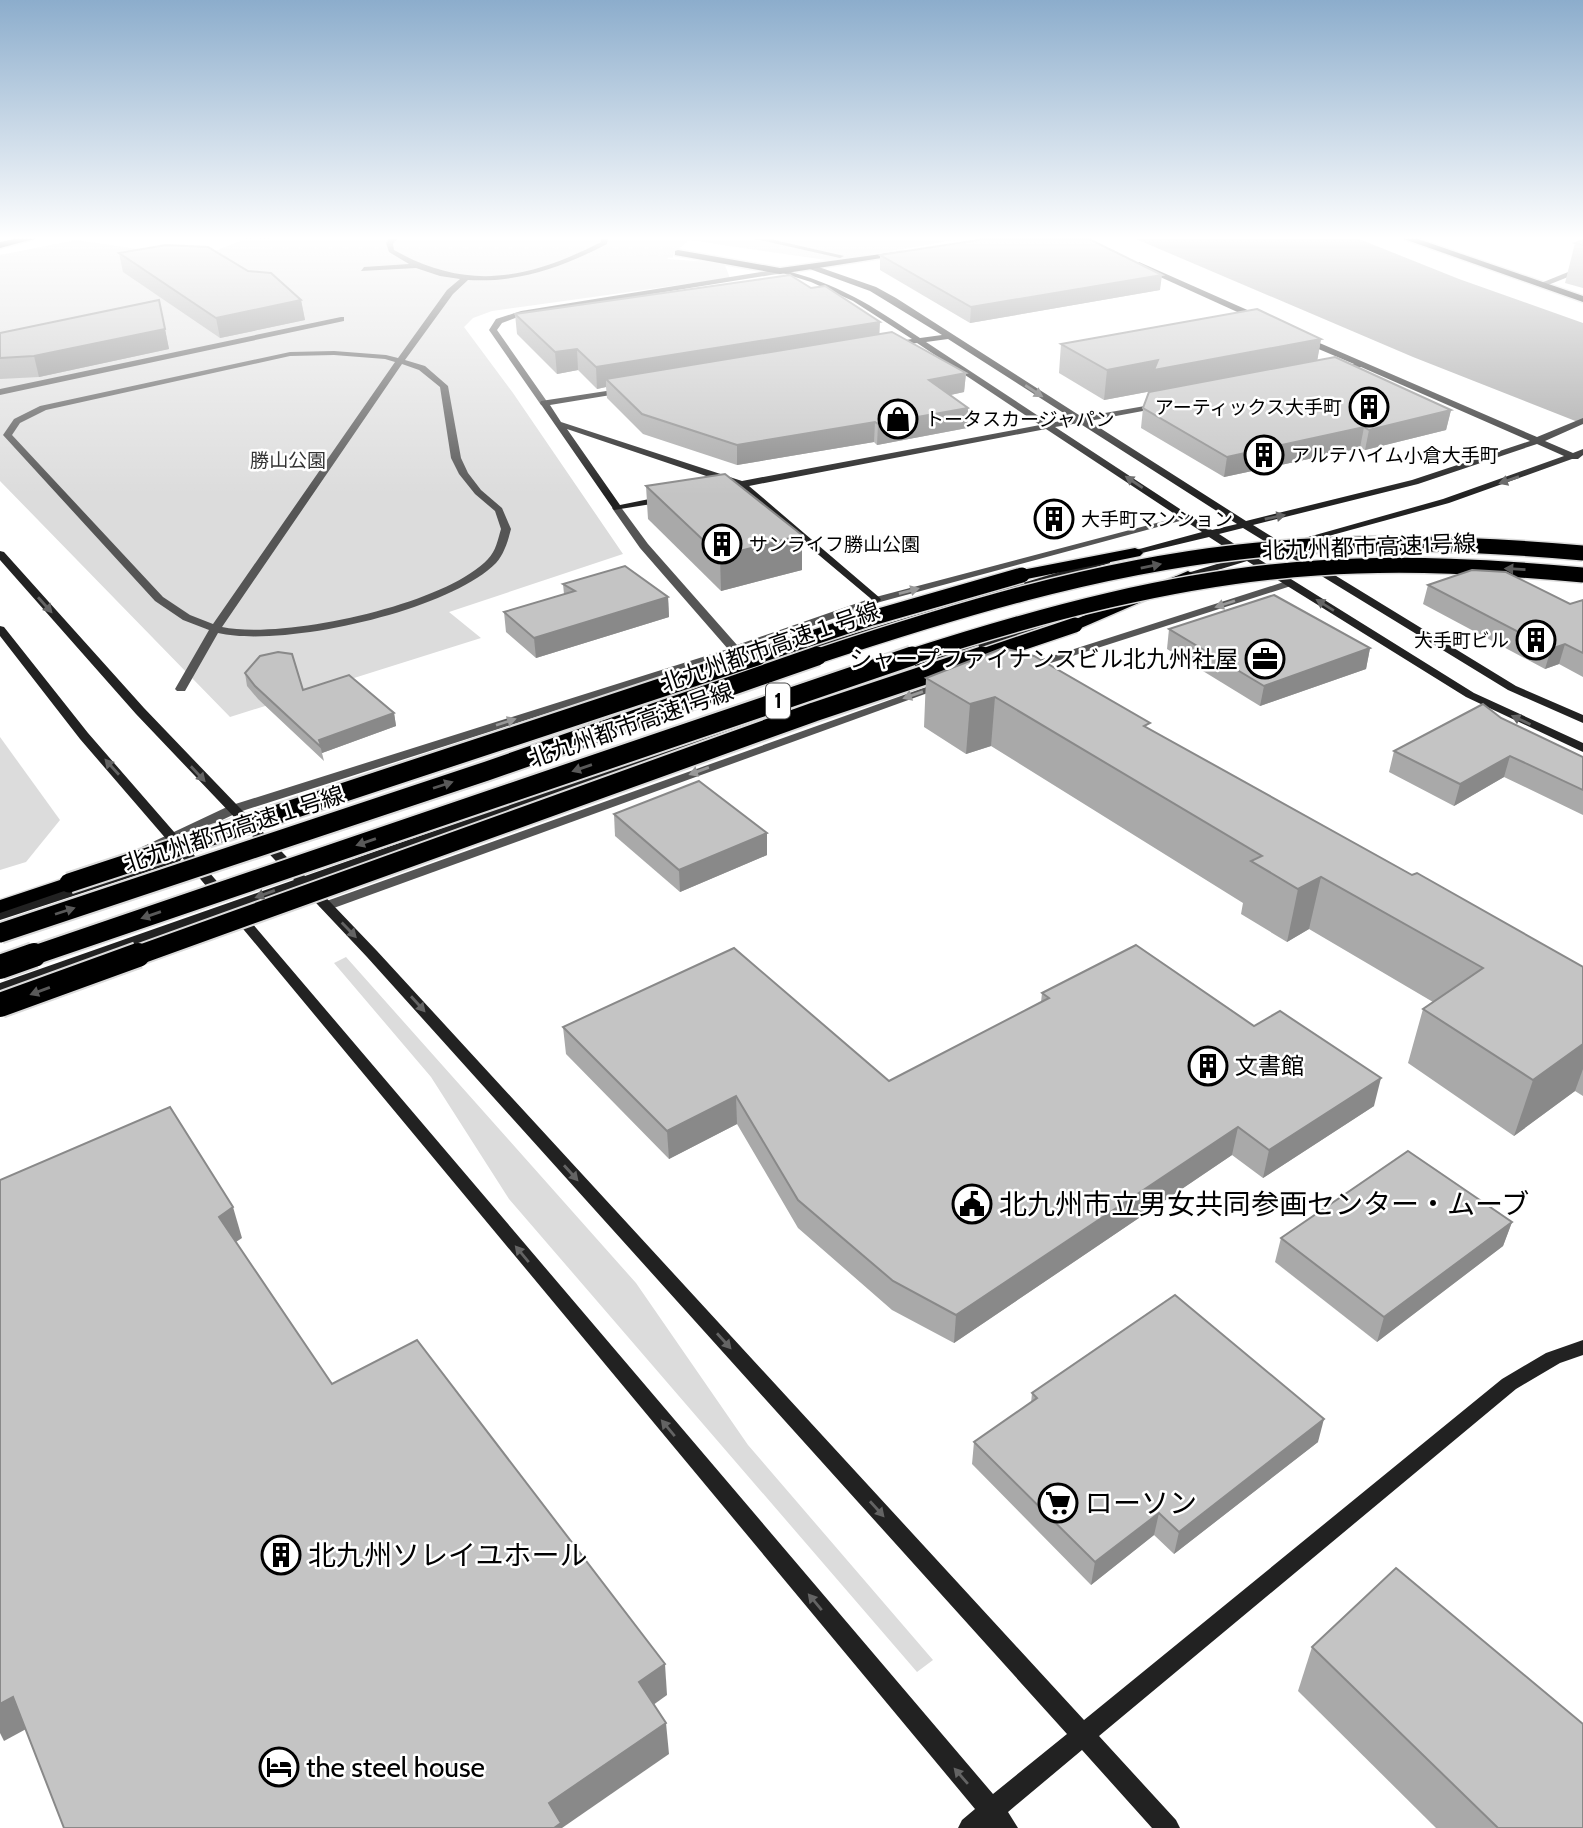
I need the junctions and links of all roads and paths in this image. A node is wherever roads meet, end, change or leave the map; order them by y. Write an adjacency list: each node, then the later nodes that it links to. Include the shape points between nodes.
1 (316, 324): 14 (street)
2 (426, 324): 10 (street)
3 (497, 324): 15 (street, via 493,330)
4 (894, 324): 8 (street)
5 (930, 324): 7 (street)
6 (1292, 334): 11 (street)
7 (949, 336): 8 (street); 17 (street, one-way to 17)
8 (920, 340): 9 (street); 20 (street)
9 (887, 346)
10 (400, 361): 21 (street, via 334,353 290,354 43,408 17,421); 41 (street); 41 (street, via 422,368 444,386 456,458 478,492 499,510 506,528 492,561 467,580 343,624 265,634)
11 (1361, 365): 12 (street); 22 (street)
12 (1331, 372)
13 (631, 388): 15 (street)
14 (0, 392)
15 (544, 403): 19 (street)
16 (1170, 403): 17 (street)
17 (1079, 419): 20 (street); 29 (street)
18 (1583, 421): 22 (street)
19 (560, 424): 24 (street); 27 (street)
20 (1048, 425): 24 (street); 28 (street, one-way to 20)
21 (3, 435): 41 (street, via 159,599 184,618)
22 (1535, 440): 23 (street); 29 (street, one-way to 22, via 1414,482)
23 (1580, 456): 31 (street, one-way to 31, via 1446,501)
24 (741, 484): 25 (street); 39 (street)
25 (713, 489)
26 (672, 498): 27 (street)
27 (617, 508): 42 (street, via 643,546)
28 (1186, 517): 30 (street); 39 (street, one-way to 28)
29 (1245, 523): 30 (street); 31 (street)
30 (1208, 532): 32 (street); 35 (street)
31 (1280, 547): 35 (street); 48 (street, via 1513,688)
32 (1135, 553): 51 (street, via 892,623); 58 (highway, bridge, via 1022,575 872,618)
33 (1583, 553): 60 (highway, 北九州都市高速１号線 / 1, one-way to 33, bridge, via 866,640 1036,591 1190,559 1296,547 1432,543)
34 (0, 554): 50 (street, one-way to 50)
35 (1248, 558): 37 (street); 38 (street)
36 (1583, 575): 61 (highway, 北九州都市高速1号線 / 1, one-way to 61, bridge, via 1428,566 1281,571 1204,581 1046,616 893,662)
37 (1188, 576): 54 (street); 63 (highway, one-way to 63, bridge, via 1075,625 814,712)
38 (1290, 583): 43 (street, one-way to 43); 49 (street, one-way to 38, via 1470,695)
39 (876, 600): 42 (street)
40 (0, 629): 52 (street, one-way to 40, via 84,736)
41 (215, 629): 47 (street)
42 (735, 649): 50 (street, one-way to 42)
43 (1033, 666): 44 (street); 45 (street)
44 (1009, 670)
45 (1049, 675)
46 (961, 678): 57 (street, one-way to 57)
47 (181, 689)
48 (1583, 719)
49 (1583, 748)
50 (234, 809): 51 (street); 52 (street)
51 (254, 830): 53 (street); 54 (street)
52 (173, 837): 53 (street); 55 (street)
53 (188, 854): 55 (street); 56 (street)
54 (302, 881): 56 (street, one-way to 56); 57 (street)
55 (32, 906): 59 (street)
56 (231, 906): 62 (street); 66 (street, one-way to 56)
57 (326, 906): 65 (street, one-way to 65)
58 (0, 907)
59 (0, 916)
60 (0, 933)
61 (0, 967)
62 (0, 988)
63 (0, 1005)
64 (1583, 1347): 65 (street, via 1552,1358 1509,1384)
65 (1082, 1735): 66 (street); 68 (street)
66 (998, 1819): 67 (street)
67 (970, 1828)
68 (1168, 1828)

